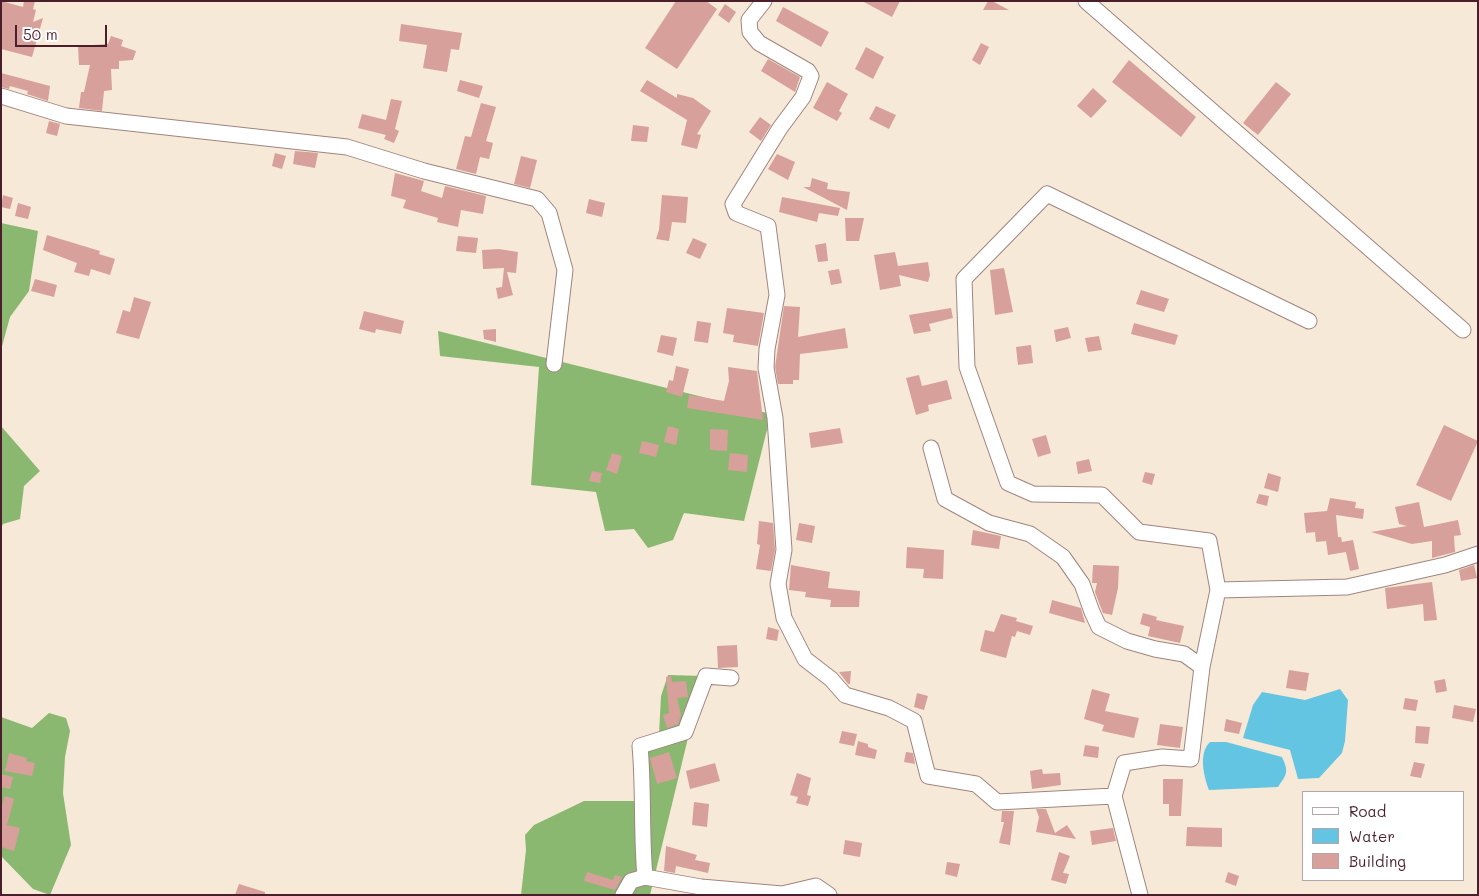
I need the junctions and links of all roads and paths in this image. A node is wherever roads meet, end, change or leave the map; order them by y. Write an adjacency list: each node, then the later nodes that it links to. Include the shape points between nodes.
1 (764, 1): 12 (street, via 749,20 750,32 758,43 812,76 802,97 733,204 736,213 768,226 777,295 766,368 775,418 784,550 778,584 784,618 805,659 831,679 845,695 889,708 914,721 928,776 976,784 998,802)
2 (1086, 1): 5 (street)
3 (1, 96): 6 (street, via 66,116 347,147 424,171 537,199 550,214 565,270)
4 (1309, 321): 9 (street, via 1047,194 964,279 968,368 1008,483 1034,494 1102,495 1139,532 1209,541)
5 (1463, 330)
6 (554, 364)
7 (931, 448): 10 (street, via 945,500 989,524 1030,534 1064,557 1082,584 1099,627 1127,641 1184,654)
8 (1478, 554): 9 (street, via 1436,567 1347,586)
9 (1218, 590): 10 (street)
10 (1202, 667): 12 (street, via 1191,759 1162,757 1124,763)
11 (731, 678): 13 (street, via 706,676 685,732 640,746)
12 (1114, 796): 16 (street)
13 (645, 877): 14 (street, via 631,881); 15 (street, via 701,887 782,894 816,886)
14 (623, 895)
15 (829, 895)
16 (1140, 895)

